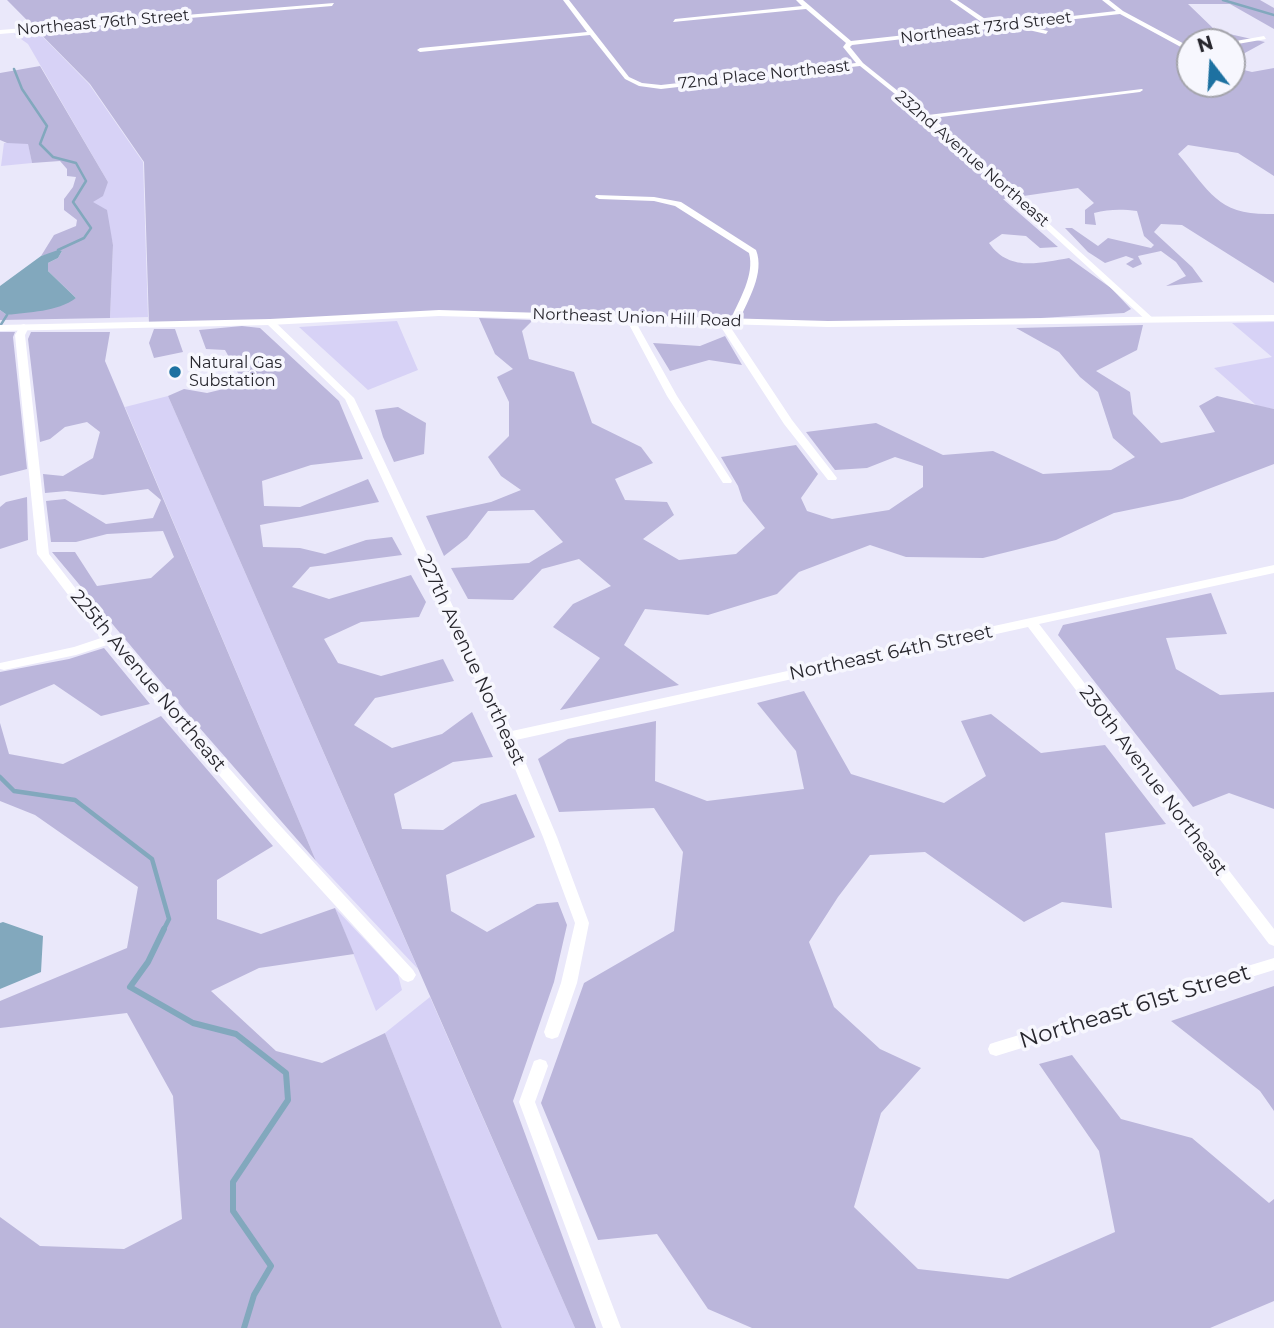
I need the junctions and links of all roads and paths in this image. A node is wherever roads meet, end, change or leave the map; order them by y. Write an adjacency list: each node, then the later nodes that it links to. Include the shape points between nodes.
1 (566, 0): 13 (street)
2 (799, 0): 6 (street, 232nd Avenue Northeast)
3 (953, 0): 10 (street)
4 (1105, 0): 7 (street)
5 (332, 4): 11 (street, Northeast 76th Street)
6 (807, 7): 8 (street); 17 (street, 232nd Avenue Northeast)
7 (1121, 12): 9 (street, Northeast 73rd Street); 16 (street)
8 (675, 21)
9 (1014, 25): 10 (street, Northeast 73rd Street); 12 (street)
10 (993, 27): 17 (street, Northeast 73rd Street)
11 (0, 32)
12 (1046, 32)
13 (592, 33): 18 (street); 19 (street, 72nd Place Northeast, via 632,82 650,87)
14 (1264, 38): 15 (street)
15 (1246, 41)
16 (1176, 43)
17 (850, 44): 19 (street, 232nd Avenue Northeast, via 846,47)
18 (420, 50)
19 (861, 64): 21 (street, 232nd Avenue Northeast)
20 (1140, 90): 21 (street)
21 (927, 117): 25 (street, 232nd Avenue Northeast)
22 (600, 197): 26 (street, via 678,204 753,252 755,268)
23 (629, 317): 26 (street, Northeast Union Hill Road); 27 (street, Northeast Union Hill Road, via 439,313); 31 (street, via 672,396)
24 (1274, 318): 25 (street, Northeast Union Hill Road)
25 (1151, 320): 26 (street, Northeast Union Hill Road)
26 (735, 321): 30 (street, via 724,324 726,330)
27 (270, 322): 28 (street, Northeast Union Hill Road); 36 (street, 227th Avenue Northeast, via 349,398)
28 (24, 327): 29 (street, Northeast Union Hill Road); 34 (street, 225th Avenue Northeast, via 20,335 43,554)
29 (0, 328)
30 (832, 478)
31 (727, 481)
32 (1274, 569): 33 (street, Northeast 64th Street)
33 (1031, 622): 36 (street, Northeast 64th Street); 37 (street, 230th Avenue Northeast)
34 (109, 640): 35 (street); 39 (street, 225th Avenue Northeast)
35 (4, 666)
36 (508, 737): 40 (street, 227th Avenue Northeast, via 582,923)
37 (1274, 940)
38 (1274, 964): 41 (street, Northeast 61st Street)
39 (408, 975)
40 (552, 1032)
41 (996, 1049)
42 (540, 1066): 43 (street, via 527,1102)
43 (612, 1328)

